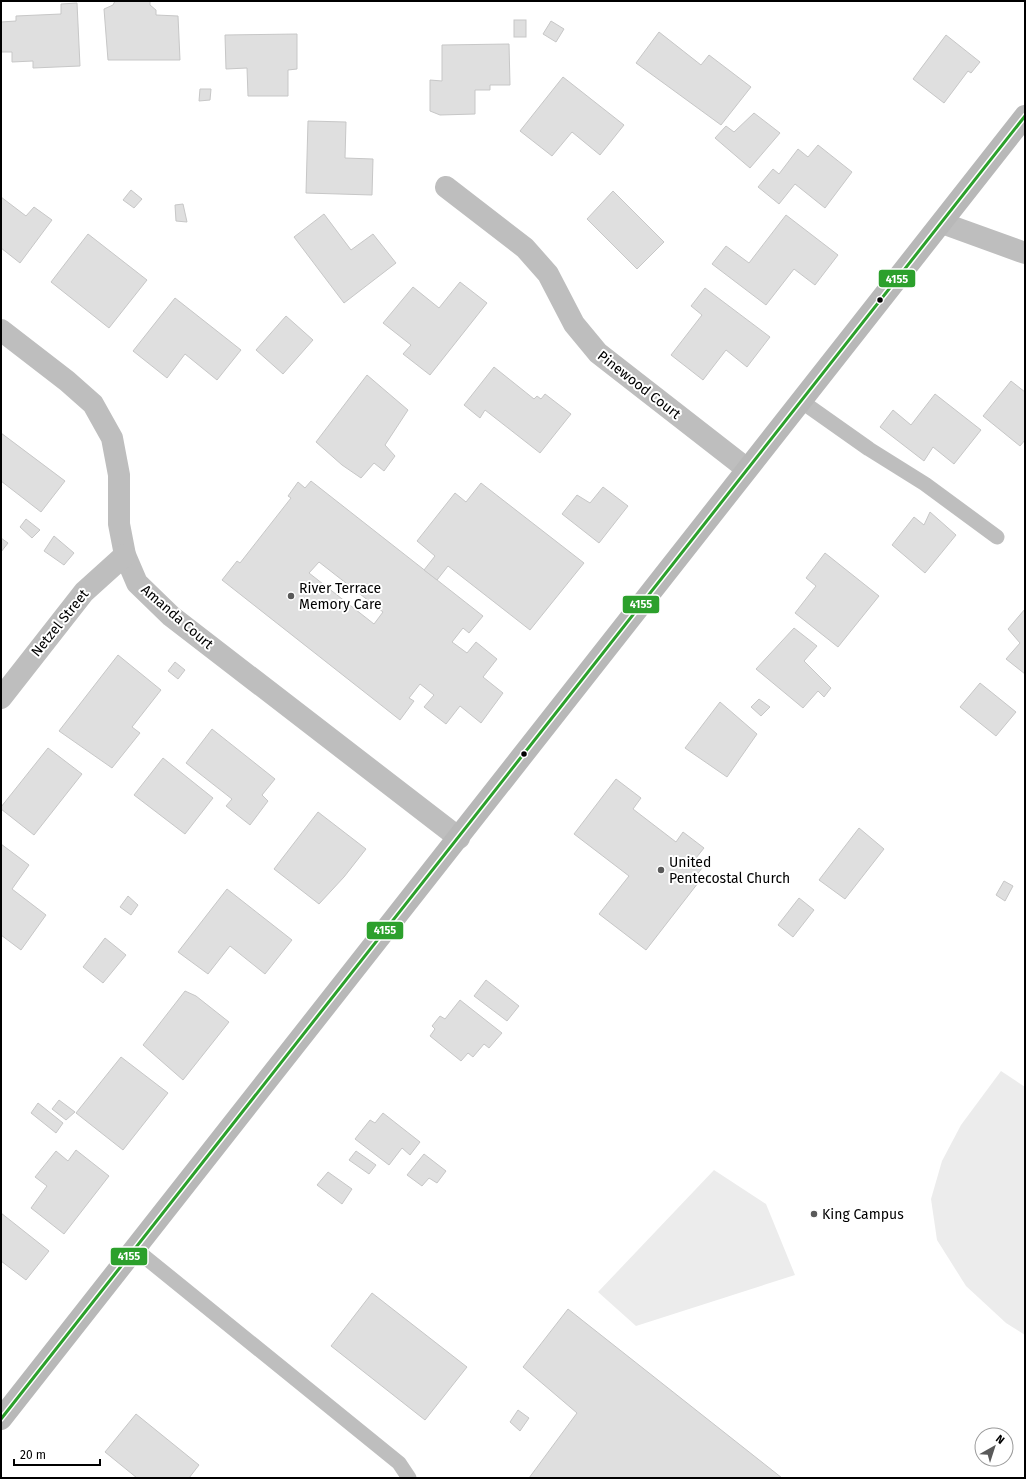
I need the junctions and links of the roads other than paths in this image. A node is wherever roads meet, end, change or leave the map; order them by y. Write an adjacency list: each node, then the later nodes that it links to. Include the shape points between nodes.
1 (1025, 116): 3 (main road)
2 (446, 187): 7 (street, Pinewood Court, via 525,248 548,274 574,324 598,353)
3 (942, 223): 4 (street); 6 (main road)
4 (1025, 253)
5 (1, 330): 9 (street, Amanda Court, via 93,404 112,438 119,475 120,524)
6 (801, 401): 7 (main road); 8 (lane, via 869,449 925,484)
7 (747, 469): 11 (main road)
8 (997, 537)
9 (125, 555): 10 (street, Netzel Street, via 84,592); 11 (street, Amanda Court, via 137,583 170,616)
10 (1, 698)
11 (459, 838): 12 (main road)
12 (135, 1249): 13 (main road); 14 (lane, via 399,1463)
13 (1, 1419)
14 (409, 1478)

